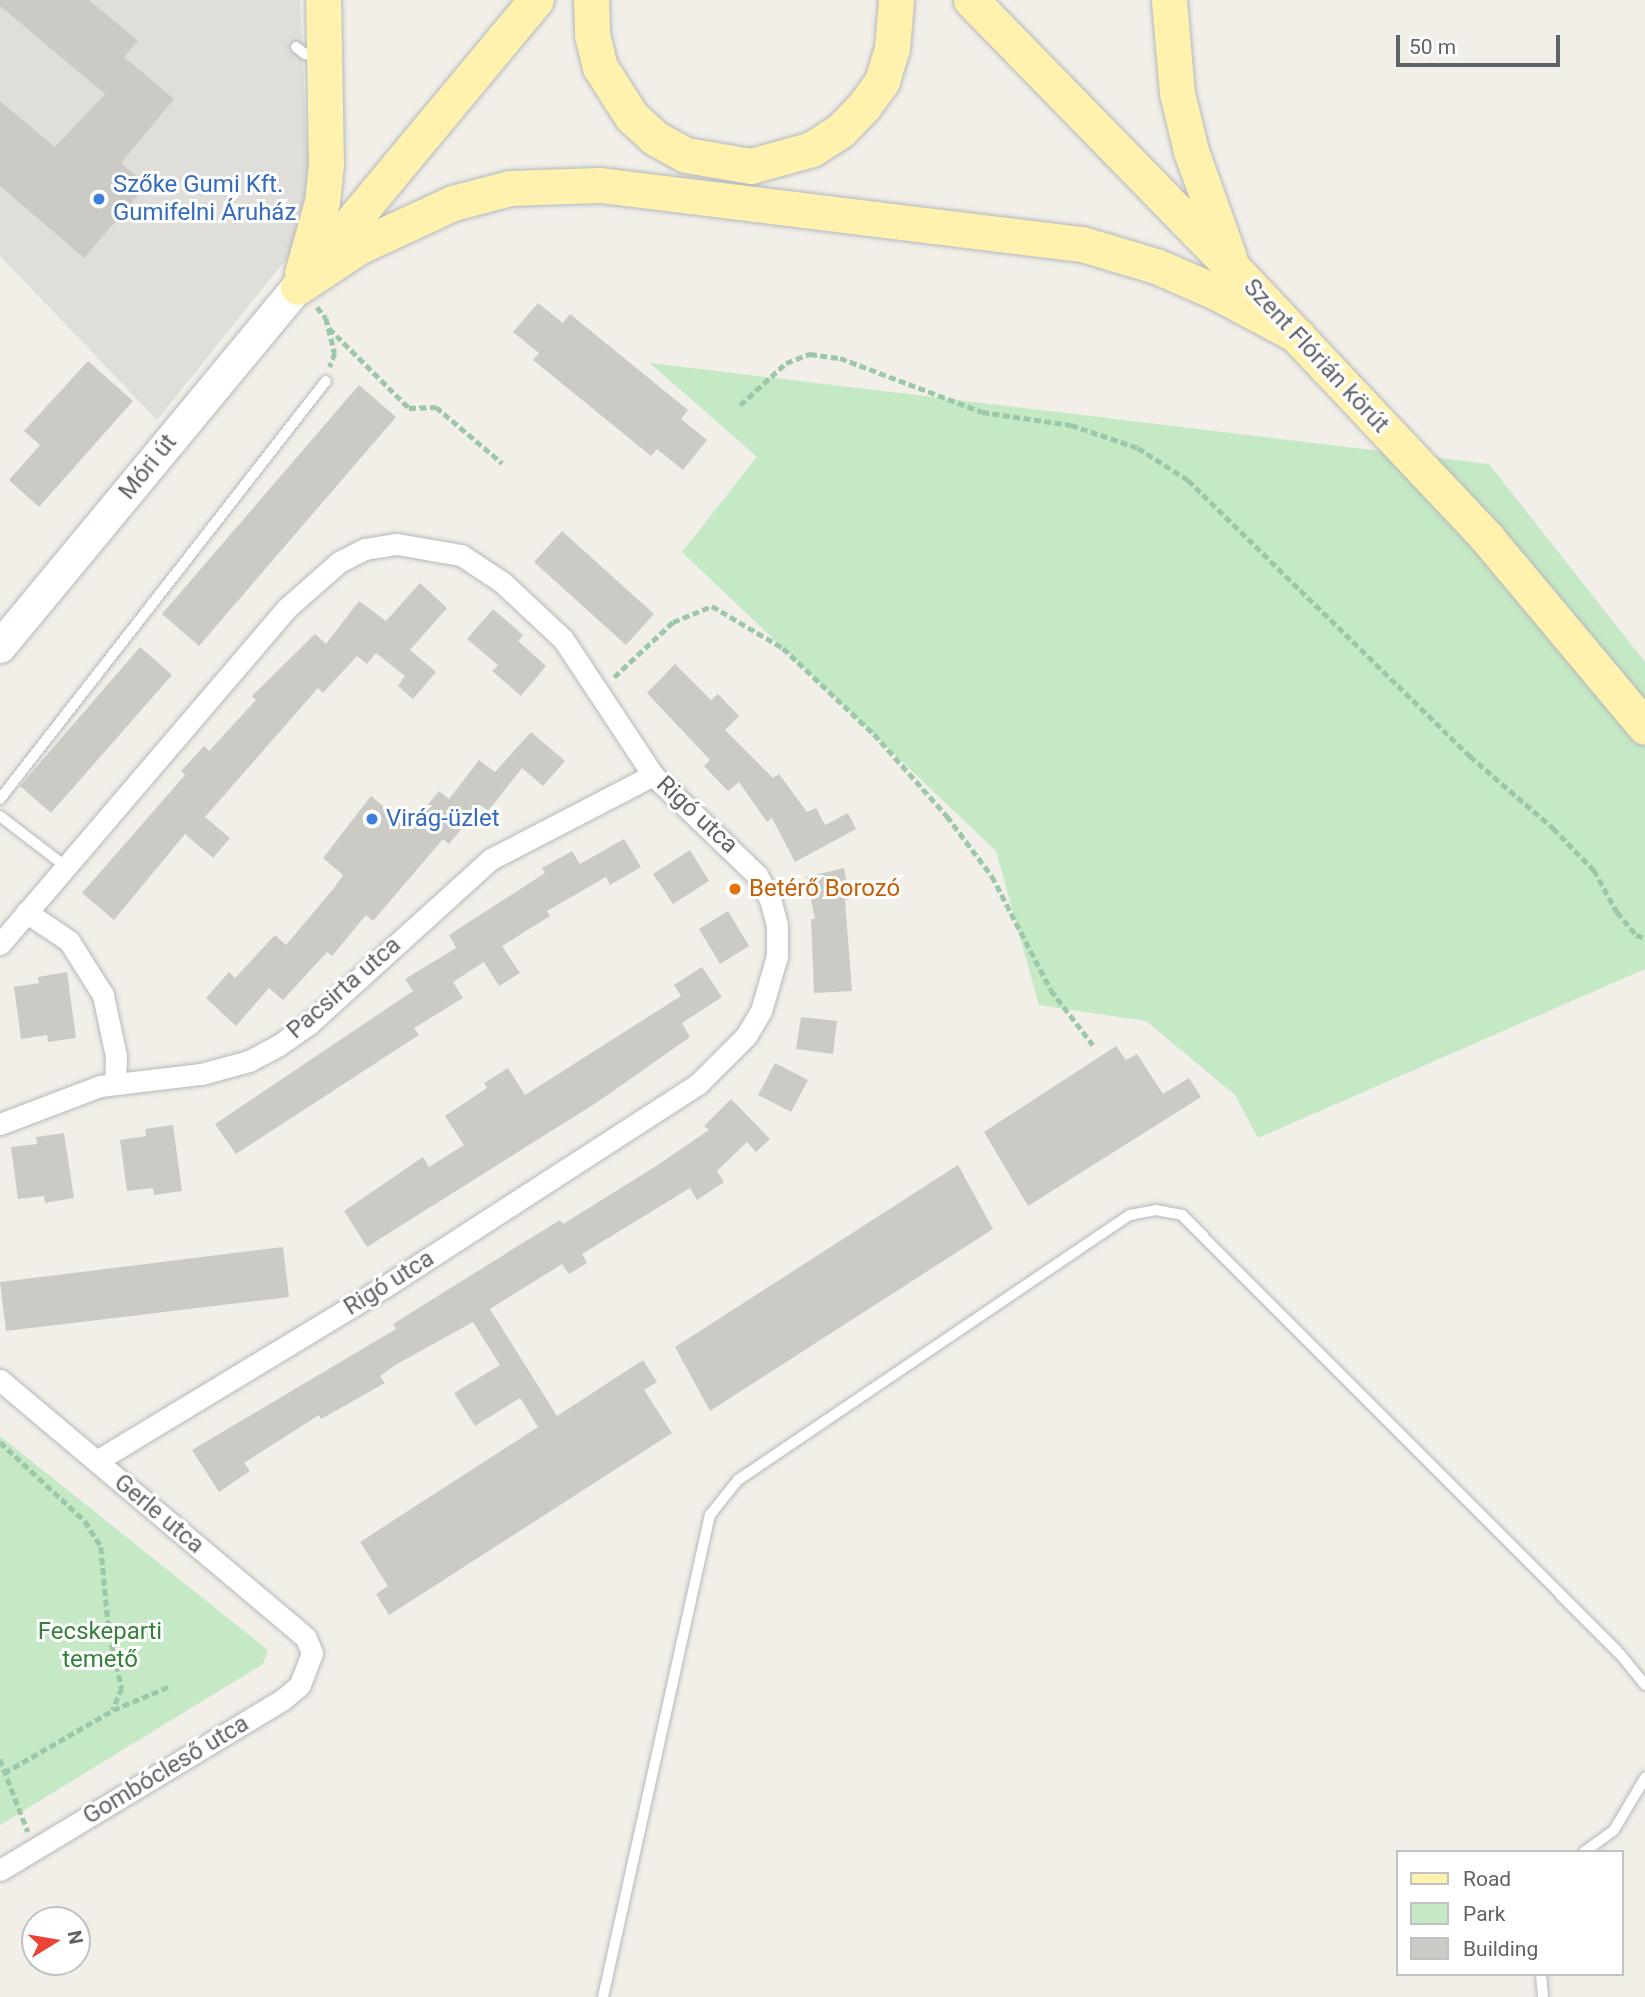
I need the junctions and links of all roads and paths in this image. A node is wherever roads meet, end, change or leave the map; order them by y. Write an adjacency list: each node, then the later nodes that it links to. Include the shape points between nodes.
1 (323, 0): 8 (main road, via 311,52 322,202)
2 (536, 0): 8 (main road)
3 (591, 0): 4 (main road, via 592,35 600,67 632,117 655,138 686,155 751,166 812,149 864,106 882,81 892,49)
4 (895, 0)
5 (971, 0): 7 (main road, Szent Flórián körút)
6 (1169, 0): 7 (main road, via 1177,93 1191,151)
7 (1232, 267): 10 (main road, Szent Flórián körút)
8 (298, 287): 9 (path, via 326,318); 10 (main road, via 360,246 453,203 510,188 586,185 1082,244 1156,266); 14 (main road, Móri út)
9 (329, 328): 11 (path, via 335,353); 13 (path, via 409,408 436,407)
10 (1298, 336): 16 (main road, Szent Flórián körút, via 1487,538)
11 (326, 381): 18 (lane)
12 (740, 405): 22 (path, via 786,363 810,354 840,358 982,412 1071,425 1138,448 1188,480 1420,708 1553,828 1594,870 1617,912)
13 (502, 463)
14 (0, 648)
15 (599, 691): 17 (street, Rigó utca); 20 (street, Rigó utca, via 563,639 502,582 461,555 397,544 365,549 314,582); 24 (path, via 673,622 712,606 783,648 874,734 947,816 992,876 1051,990)
16 (1645, 727)
17 (653, 775): 25 (street, Pacsirta utca, via 491,859 310,1023 279,1045 212,1072); 29 (street, Rigó utca, via 735,850 770,899 778,956 761,1011 746,1036 698,1084 660,1111 384,1287)
18 (0, 799)
19 (0, 816): 20 (lane)
20 (65, 866): 21 (street, Rigó utca)
21 (26, 912): 23 (street, Rigó utca); 25 (street, via 69,941 103,995 116,1056)
22 (1645, 939)
23 (0, 944)
24 (1093, 1045)
25 (115, 1084): 26 (street, Pacsirta utca, via 49,1102)
26 (0, 1125)
27 (0, 1380): 29 (street, Gerle utca)
28 (0, 1442): 33 (path, via 85,1521 101,1547 108,1634 122,1688)
29 (97, 1461): 30 (street, Gerle utca, via 306,1638)
30 (312, 1653): 37 (street, Gombócleső utca, via 300,1685 282,1700)
31 (1645, 1685): 41 (lane, via 1620,1654 1182,1215 1156,1210 1130,1214 738,1480 710,1515)
32 (170, 1686): 33 (path)
33 (113, 1710): 35 (path)
34 (0, 1759): 35 (path)
35 (4, 1773): 37 (path)
36 (1645, 1778): 38 (lane, via 1614,1830)
37 (34, 1849): 39 (street, Gombócleső utca)
38 (1587, 1850)
39 (0, 1870)
40 (1541, 1976): 42 (lane)
41 (603, 1997)
42 (1543, 1997)

